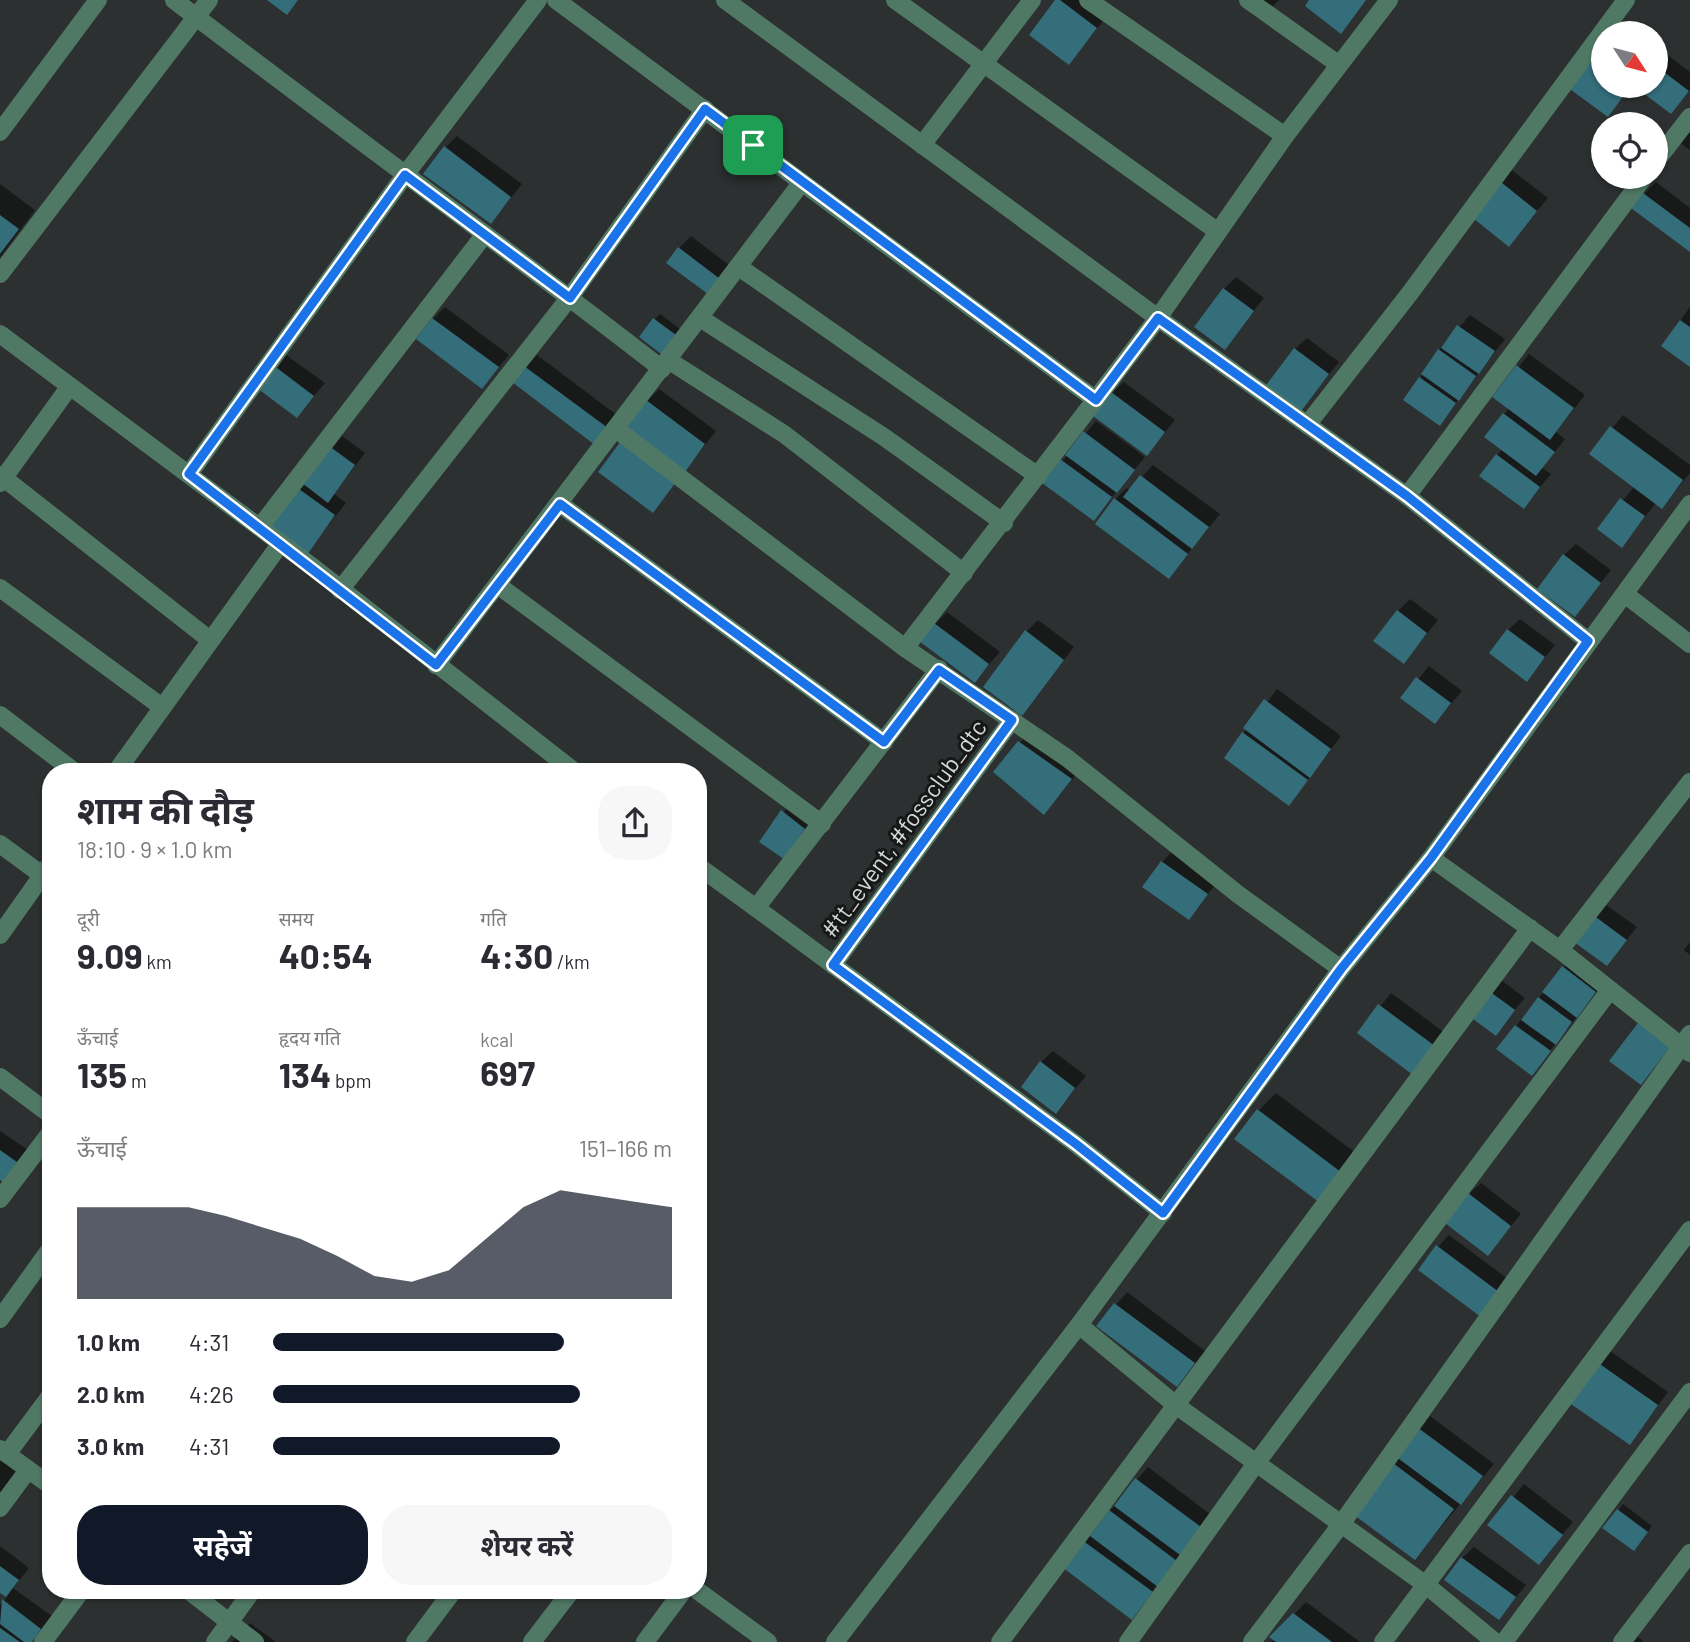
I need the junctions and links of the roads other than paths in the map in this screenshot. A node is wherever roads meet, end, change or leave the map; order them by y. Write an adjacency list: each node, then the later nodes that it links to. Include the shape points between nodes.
1 (98, 0): 18 (street)
2 (174, 0): 13 (street)
3 (209, 0): 13 (street)
4 (538, 0): 22 (street)
5 (556, 0): 16 (street)
6 (724, 0): 20 (street)
7 (895, 0): 14 (street)
8 (1032, 0): 14 (street)
9 (1088, 0): 19 (street)
10 (1248, 0): 15 (street)
11 (1389, 0): 15 (street)
12 (1626, 0): 36 (street)
13 (196, 17): 22 (street); 28 (street)
14 (982, 63): 20 (street); 25 (street)
15 (1338, 64): 19 (street)
16 (705, 109): 23 (street); 29 (street)
17 (1690, 117): 21 (street)
18 (0, 131)
19 (1285, 136): 25 (street)
20 (922, 145): 31 (street)
21 (1668, 145)
22 (405, 175): 26 (street); 38 (street)
23 (802, 182): 27 (street); 35 (street)
24 (1635, 189): 41 (street)
25 (1217, 231): 31 (street)
26 (485, 234): 29 (street); 45 (street)
27 (739, 267): 30 (street); 39 (street)
28 (0, 274)
29 (570, 298): 33 (street); 50 (street)
30 (700, 318): 33 (street); 44 (street, via 884,437)
31 (1158, 318): 35 (street); 36 (street)
32 (0, 334): 34 (street)
33 (665, 364): 37 (street); 47 (street, via 784,435)
34 (70, 386): 38 (street); 40 (street)
35 (1096, 400): 39 (street)
36 (1307, 425): 41 (street)
37 (616, 429): 42 (street); 55 (street)
38 (189, 474): 45 (street)
39 (1038, 476): 44 (street)
40 (1, 479): 52 (street)
41 (1407, 496): 53 (street)
42 (560, 504): 48 (street); 61 (street)
43 (1690, 505): 51 (street)
44 (1004, 523): 47 (street)
45 (260, 527): 46 (street)
46 (281, 543): 50 (street); 52 (street)
47 (964, 573): 55 (street)
48 (499, 586): 56 (street); 66 (street)
49 (0, 588): 58 (street)
50 (340, 590): 56 (street)
51 (1626, 595): 53 (street); 54 (street)
52 (211, 640): 58 (street)
53 (1588, 641): 68 (street)
54 (1690, 644)
55 (905, 648): 57 (street)
56 (436, 665): 64 (street)
57 (939, 670): 60 (street); 61 (street)
58 (162, 707): 63 (street)
59 (0, 715): 62 (street)
60 (1012, 720): 76 (street, #tt_event, #fossclub_dtc); 77 (street)
61 (884, 742): 66 (street)
62 (63, 763)
63 (122, 763)
64 (563, 763)
65 (1690, 782): 75 (street)
66 (822, 824): 72 (street)
67 (0, 844): 69 (street)
68 (1431, 858): 73 (street); 77 (street)
69 (42, 867)
70 (707, 873): 72 (street)
71 (42, 875): 74 (street)
72 (756, 908): 76 (street)
73 (1530, 928): 75 (street); 91 (street)
74 (0, 934)
75 (1560, 950): 78 (street)
76 (833, 965): 84 (street)
77 (1341, 969): 84 (street)
78 (1610, 990): 79 (street); 93 (street)
79 (1687, 1044): 97 (street)
80 (0, 1077): 81 (street)
81 (42, 1108)
82 (42, 1144): 83 (street)
83 (0, 1199)
84 (1163, 1213): 88 (street)
85 (1690, 1230): 99 (street)
86 (42, 1261): 87 (street)
87 (0, 1319)
88 (1079, 1325): 91 (street); 115 (street)
89 (1690, 1392): 121 (street)
90 (42, 1406): 92 (street)
91 (1177, 1406): 93 (street); 116 (street)
92 (4, 1452): 94 (street)
93 (1257, 1462): 97 (street); 117 (street)
94 (28, 1470): 95 (street); 96 (street)
95 (42, 1480)
96 (0, 1508)
97 (1342, 1523): 99 (street); 118 (street)
98 (1690, 1553): 122 (street)
99 (1426, 1585): 119 (street); 120 (street)
100 (707, 1598): 114 (street)
101 (74, 1599): 108 (street)
102 (199, 1599): 107 (street)
103 (246, 1599): 107 (street)
104 (447, 1599): 111 (street)
105 (565, 1599): 112 (street)
106 (677, 1599): 113 (street)
107 (229, 1622): 109 (street); 110 (street)
108 (43, 1642)
109 (215, 1642)
110 (255, 1642)
111 (415, 1642)
112 (532, 1642)
113 (645, 1642)
114 (768, 1642)
115 (835, 1642)
116 (1000, 1642)
117 (1128, 1642)
118 (1252, 1642)
119 (1383, 1642)
120 (1495, 1642)
121 (1504, 1642)
122 (1622, 1642)

